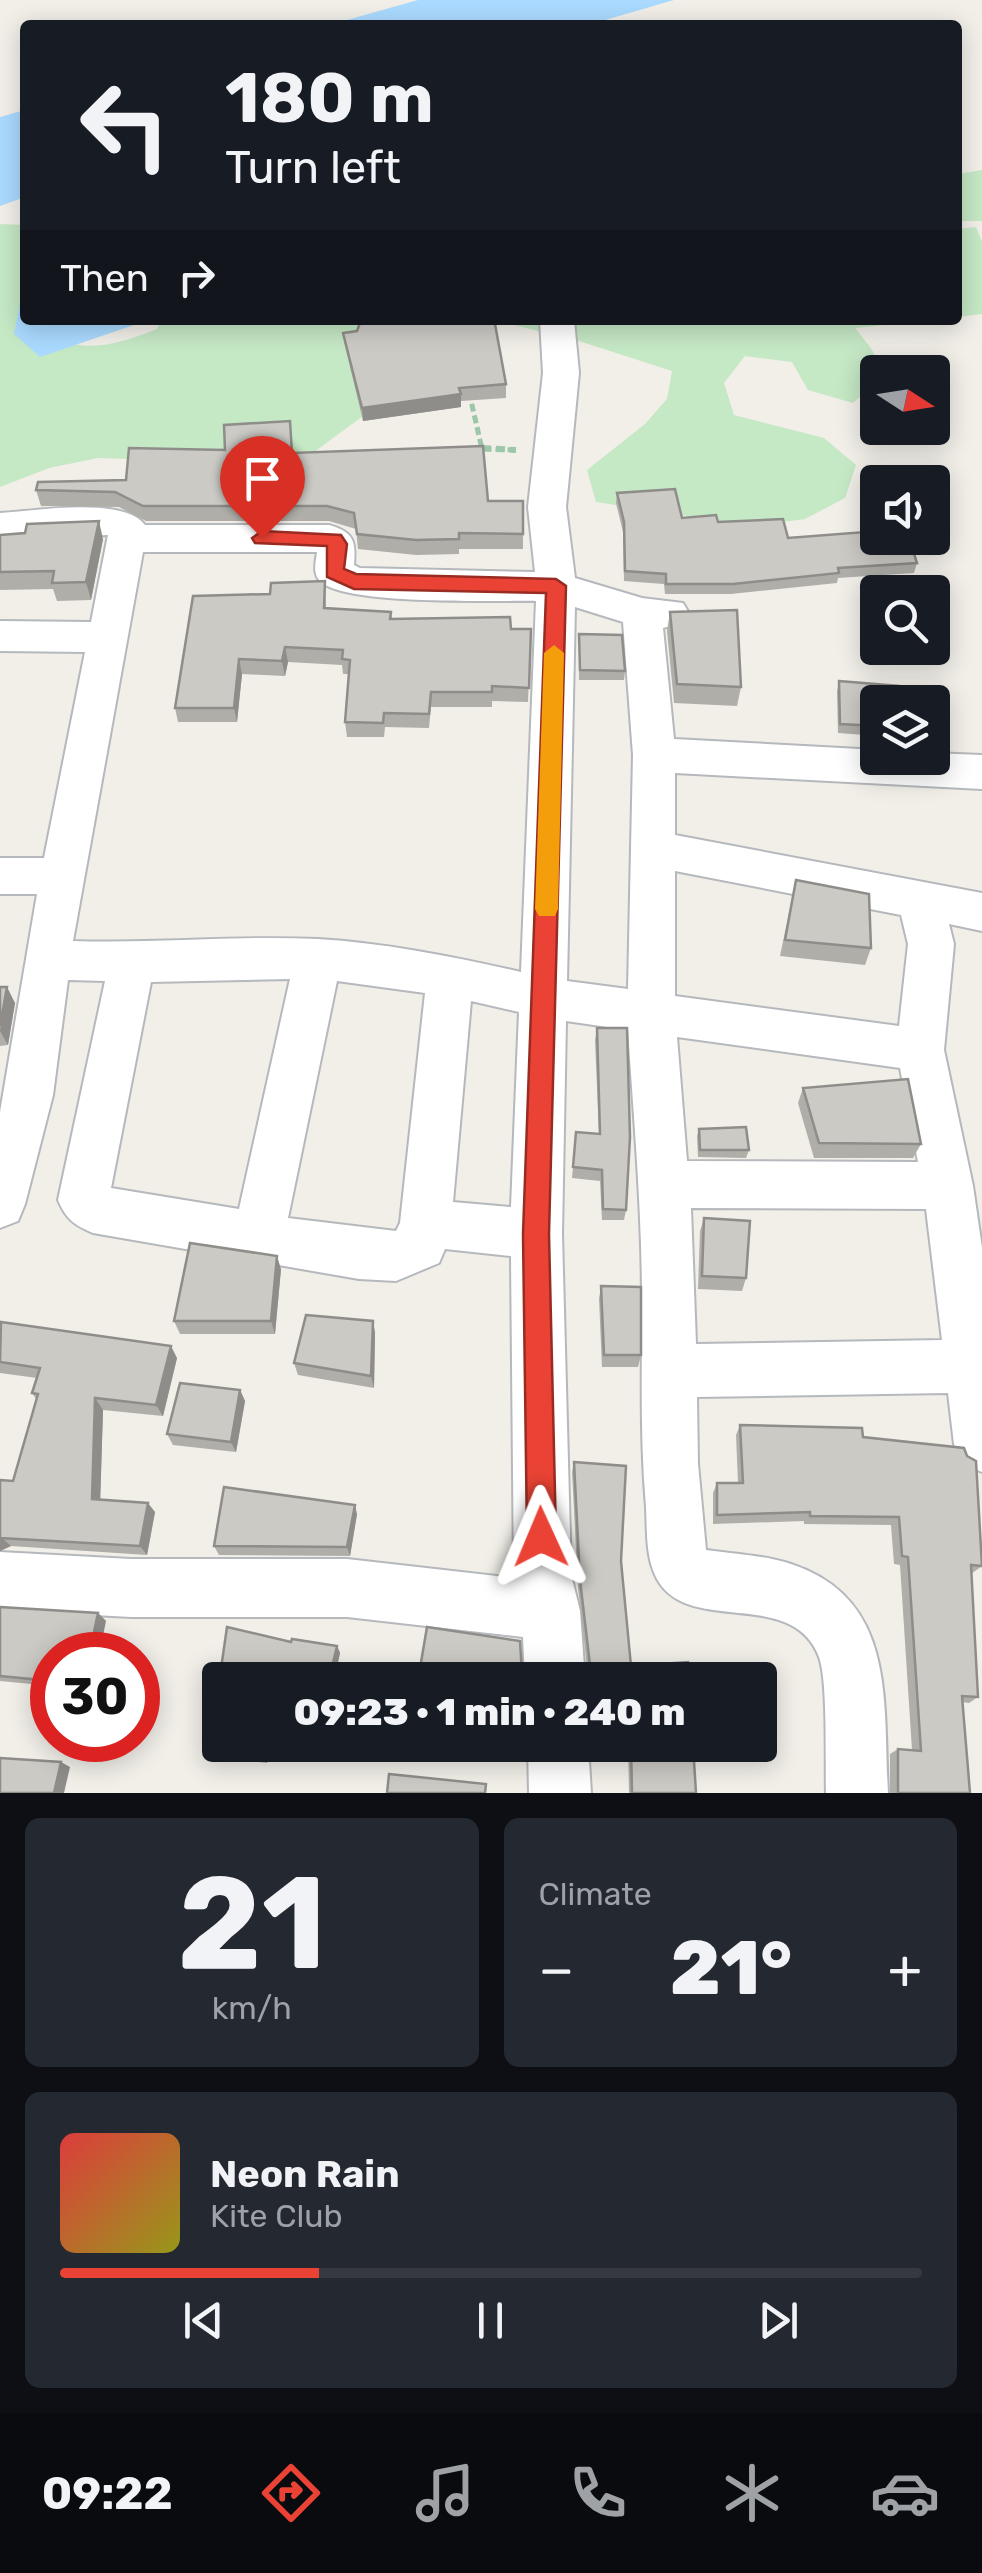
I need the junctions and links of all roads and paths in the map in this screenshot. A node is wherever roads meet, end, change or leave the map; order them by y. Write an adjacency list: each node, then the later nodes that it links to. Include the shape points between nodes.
1 (557, 325): 3 (street, via 561,373)
2 (466, 376): 3 (path, via 482,449 526,450 540,461)
3 (546, 507): 6 (street)
4 (0, 526): 5 (street, via 111,522 128,529)
5 (128, 539): 6 (street, via 328,538 337,544 334,572 354,582); 10 (street)
6 (556, 586): 7 (street); 22 (street)
7 (642, 612): 8 (street); 11 (street)
8 (713, 612)
9 (0, 636): 10 (street)
10 (110, 637): 15 (street)
11 (654, 756): 12 (street); 13 (street)
12 (982, 772)
13 (656, 849): 16 (street); 23 (street)
14 (0, 876): 15 (street)
15 (64, 876): 18 (street)
16 (920, 902): 17 (street); 24 (street, via 931,944)
17 (982, 912)
18 (47, 959): 20 (street); 25 (street)
19 (318, 959): 20 (street); 21 (street); 33 (street)
20 (132, 963): 27 (street)
21 (450, 976): 22 (street); 31 (street)
22 (544, 998): 23 (street); 32 (street)
23 (651, 1014): 24 (street); 28 (street)
24 (920, 1050): 29 (street)
25 (17, 1063): 26 (street)
26 (20, 1138): 27 (street); 30 (street)
27 (97, 1138): 33 (street, via 83,1200 93,1208)
28 (664, 1184): 29 (street); 35 (street)
29 (948, 1186): 34 (street)
30 (0, 1204)
31 (426, 1223): 32 (street); 33 (street, via 421,1246 396,1256)
32 (536, 1234): 38 (street, via 542,1575)
33 (258, 1238)
34 (974, 1366): 35 (street); 36 (street)
35 (670, 1371): 42 (street, via 679,1564 692,1577 808,1598 827,1611 851,1663)
36 (982, 1444)
37 (0, 1581): 38 (street, via 348,1588)
38 (552, 1612): 39 (street)
39 (554, 1662)
40 (559, 1762): 41 (street)
41 (560, 1793)
42 (858, 1793)

